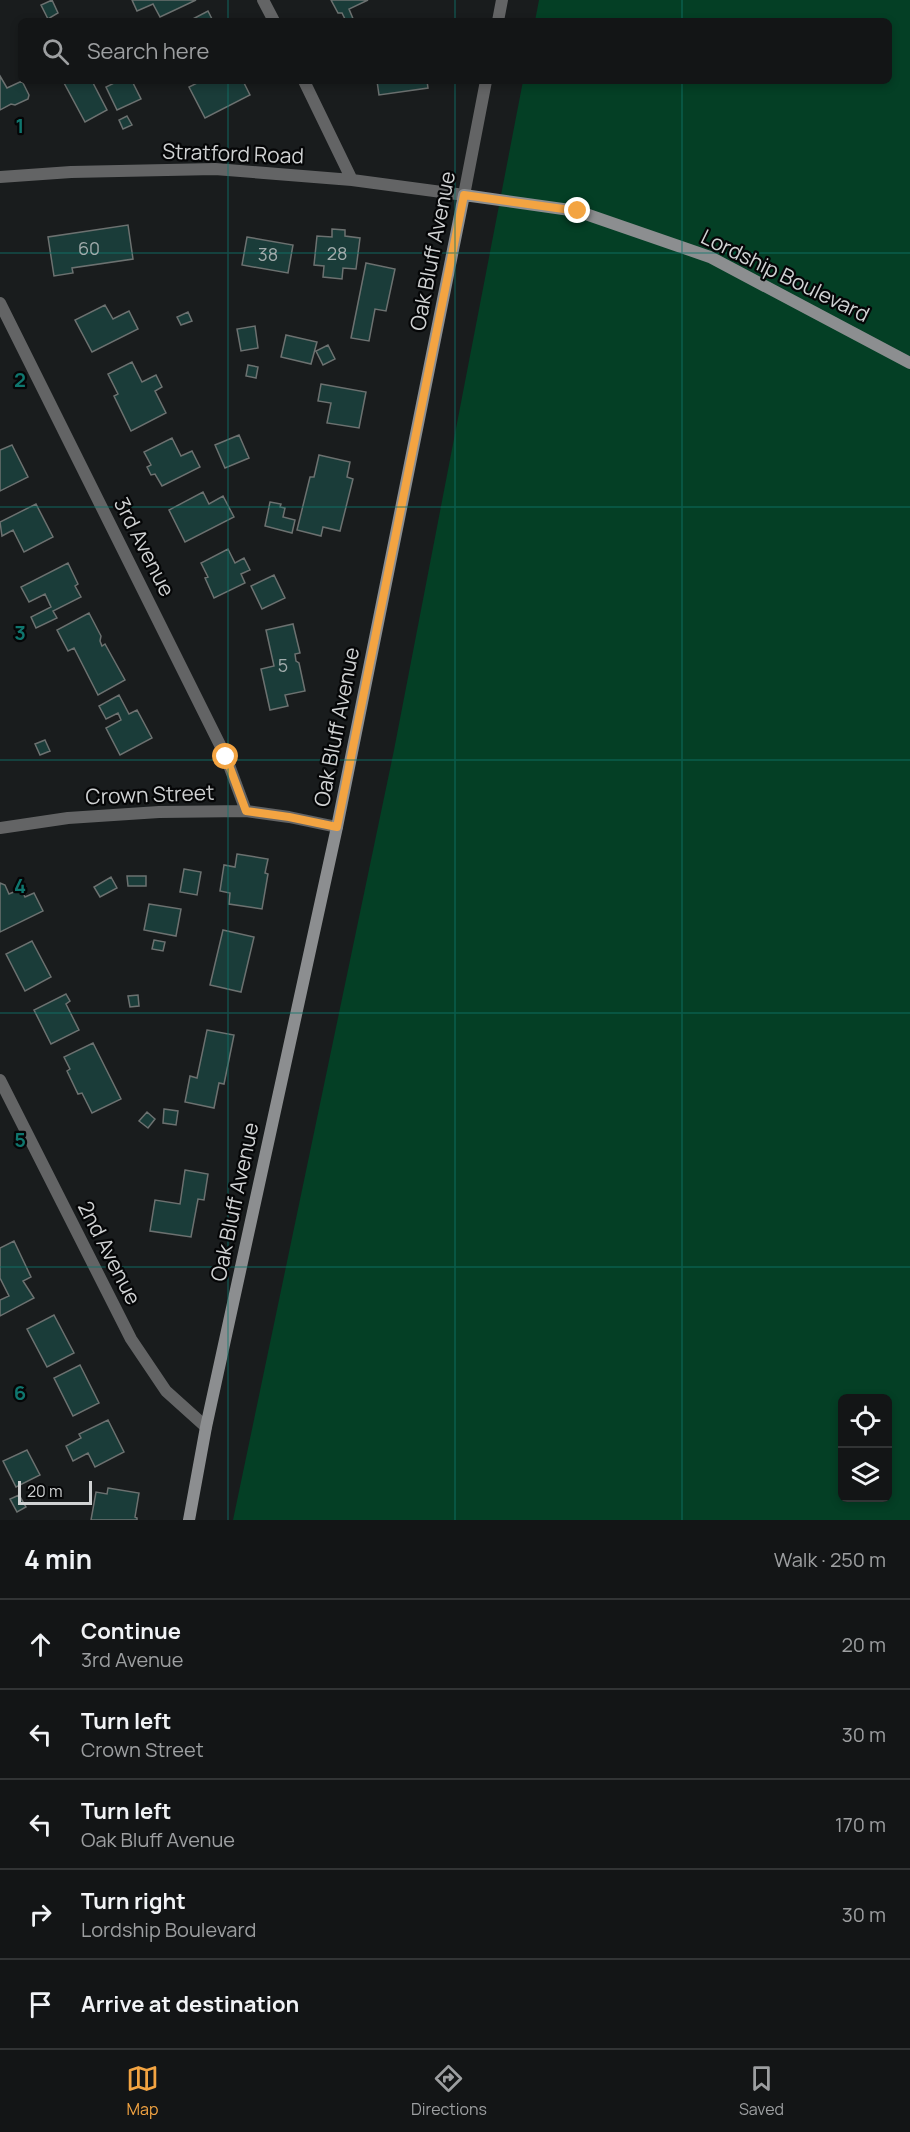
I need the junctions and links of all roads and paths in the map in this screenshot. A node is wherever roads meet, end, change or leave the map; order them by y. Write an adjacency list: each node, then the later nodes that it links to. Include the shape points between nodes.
1 (263, 0): 3 (street)
2 (502, 0): 4 (street)
3 (272, 18)
4 (499, 18)
5 (305, 84): 8 (street)
6 (485, 84): 9 (street, Oak Bluff Avenue)
7 (0, 177): 8 (street, Stratford Road, via 215,169)
8 (352, 180): 9 (street, Stratford Road)
9 (464, 195): 11 (main road, Lordship Boulevard, via 578,211 710,257); 13 (main road, Oak Bluff Avenue)
10 (0, 303): 12 (street, 3rd Avenue, via 226,757)
11 (910, 363)
12 (246, 811): 13 (street, Crown Street); 14 (street, Crown Street, via 68,818)
13 (337, 827): 16 (main road, Oak Bluff Avenue)
14 (0, 828)
15 (0, 1080): 16 (street, 2nd Avenue, via 131,1339 166,1390)
16 (206, 1427): 17 (main road, Oak Bluff Avenue)
17 (189, 1520)

